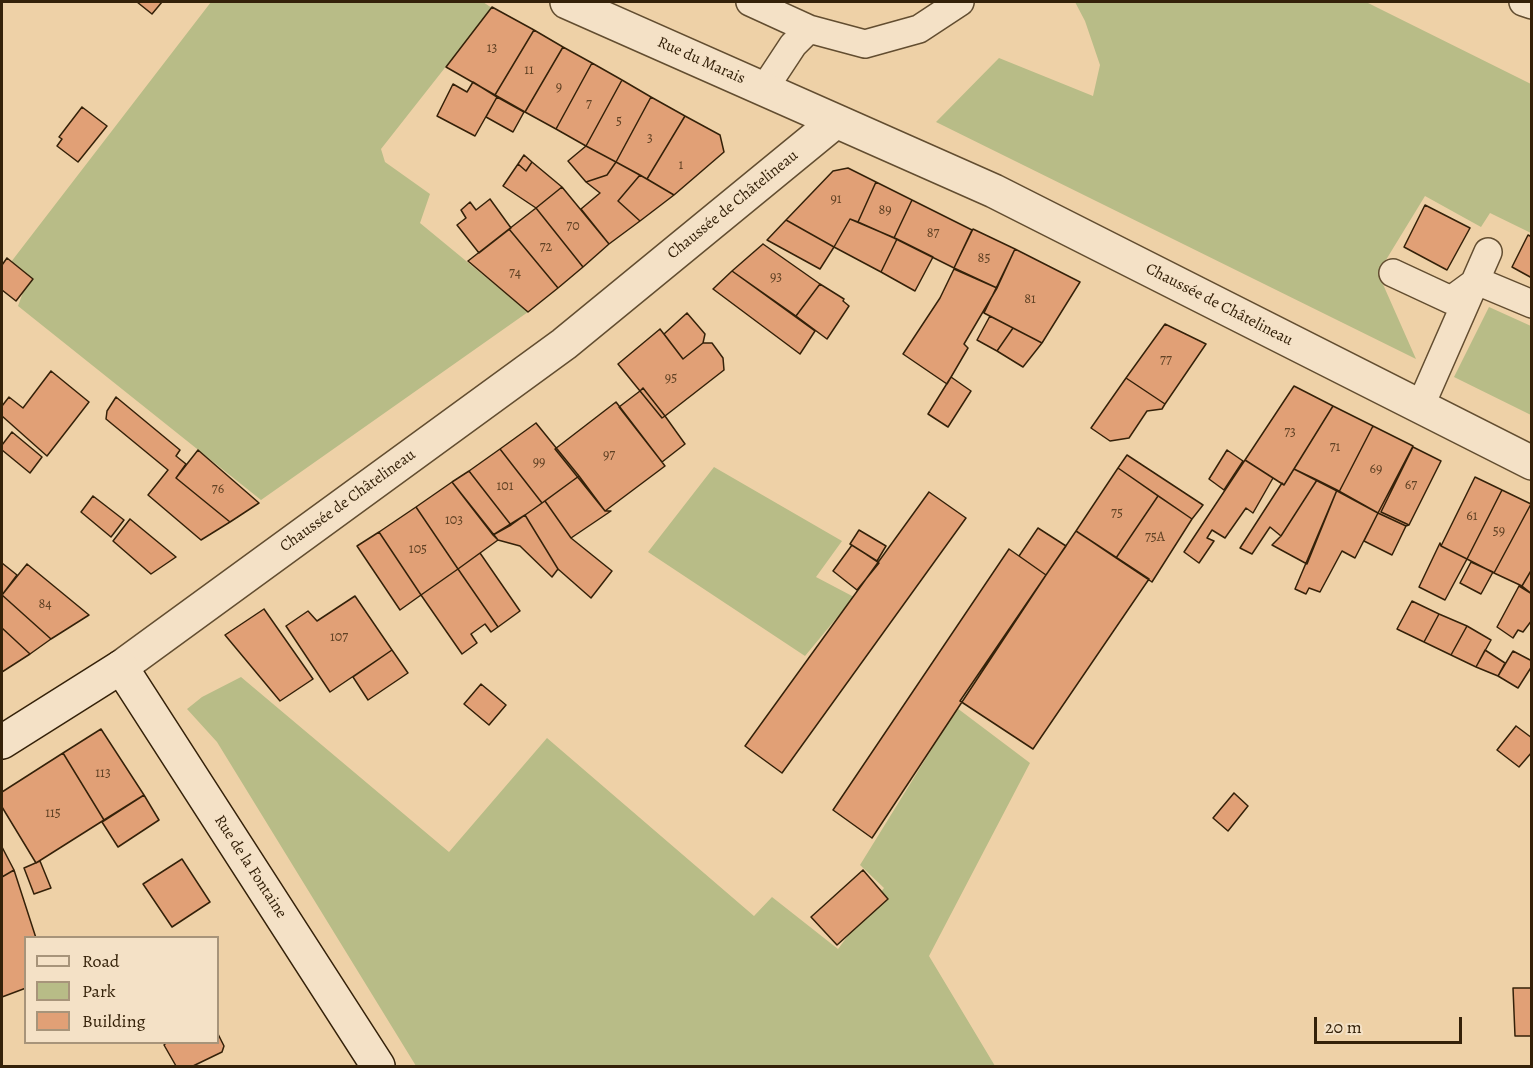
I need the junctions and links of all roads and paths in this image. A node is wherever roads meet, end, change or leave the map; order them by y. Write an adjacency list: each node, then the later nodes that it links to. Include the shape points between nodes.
1 (567, 2): 7 (street, Rue du Marais)
2 (750, 2): 6 (lane)
3 (960, 2): 6 (lane, via 920,29 865,44)
4 (1523, 2): 5 (lane)
5 (1532, 5)
6 (809, 29): 7 (lane, via 793,45)
7 (764, 89): 8 (street, Rue du Marais)
8 (836, 121): 13 (street, Chaussée de Châtelineau, via 1004,197); 15 (street, Chaussée de Châtelineau, via 564,344)
9 (1488, 252): 11 (lane)
10 (1392, 273): 11 (lane, via 1451,300)
11 (1477, 281): 12 (lane); 13 (lane)
12 (1532, 304)
13 (1420, 407): 14 (street, Chaussée de Châtelineau)
14 (1532, 463)
15 (121, 667): 16 (street, Chaussée de Châtelineau); 17 (street, Rue de la Fontaine)
16 (2, 742)
17 (378, 1066)

